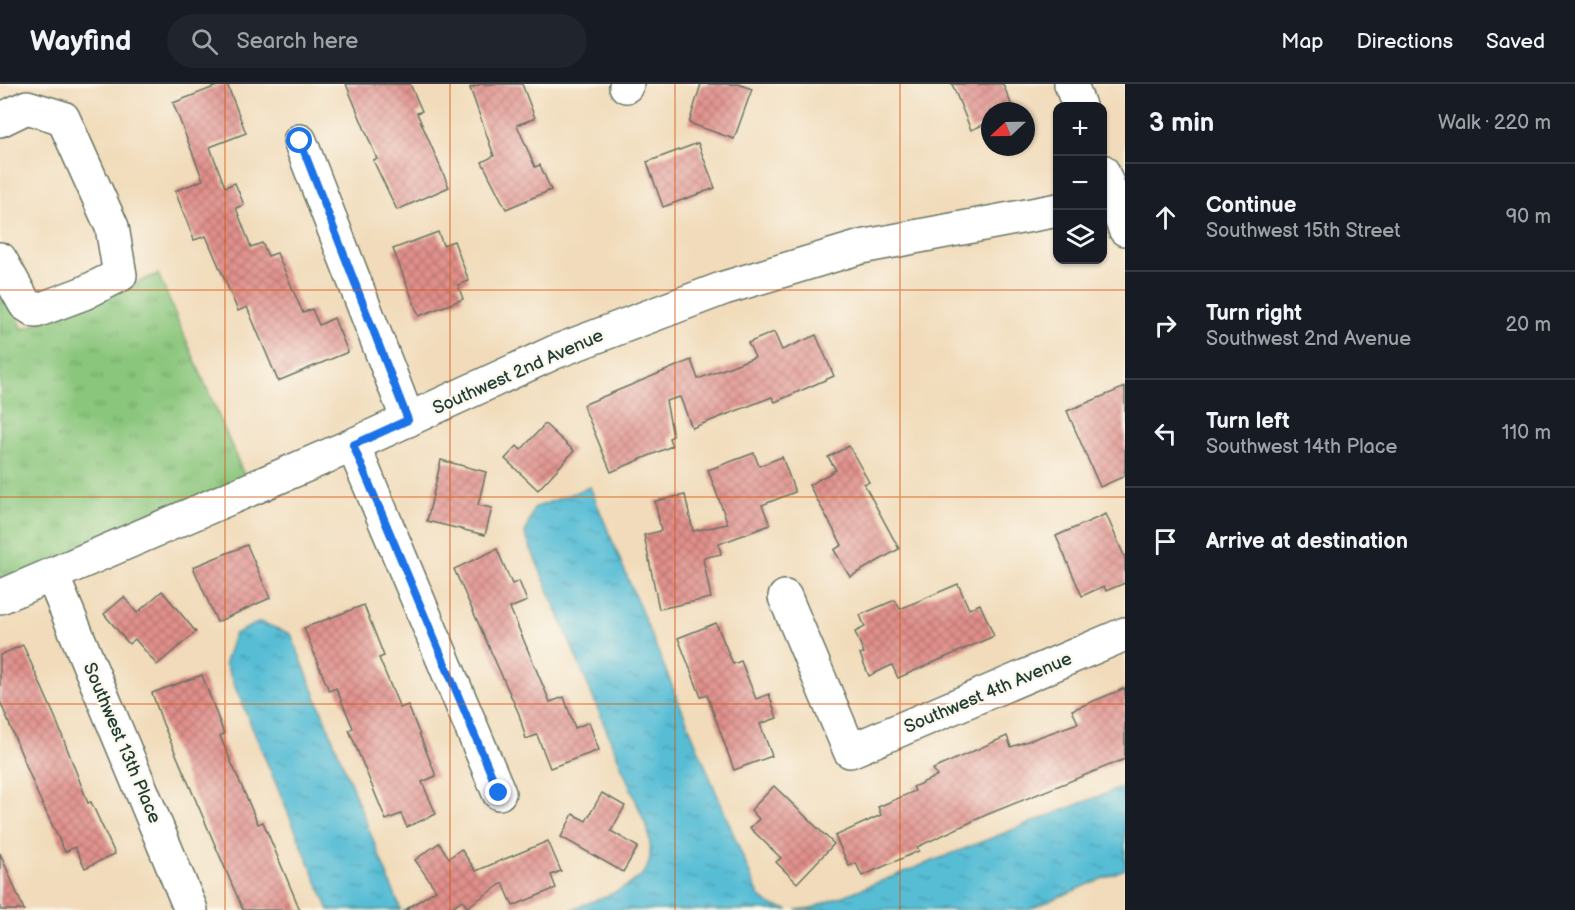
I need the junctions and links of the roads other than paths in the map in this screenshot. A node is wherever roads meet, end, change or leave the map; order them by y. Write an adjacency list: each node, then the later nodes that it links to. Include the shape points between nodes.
1 (1071, 84): 2 (street)
2 (1078, 102)
3 (0, 120): 8 (street, via 27,107 63,118 112,227 120,275 36,311 24,304)
4 (300, 141): 9 (street)
5 (1107, 184): 7 (street)
6 (1053, 211): 9 (street, Southwest 2nd Avenue, via 861,247 724,288 555,352)
7 (1117, 211)
8 (0, 259)
9 (408, 420): 10 (street, Southwest 2nd Avenue)
10 (353, 445): 11 (street, Southwest 2nd Avenue); 15 (street)
11 (52, 575): 12 (street, Southwest 2nd Avenue); 16 (street, Southwest 13th Place)
12 (0, 597)
13 (786, 597): 14 (street, Southwest 4th Avenue, via 850,752)
14 (1125, 634)
15 (499, 793)
16 (191, 910)

